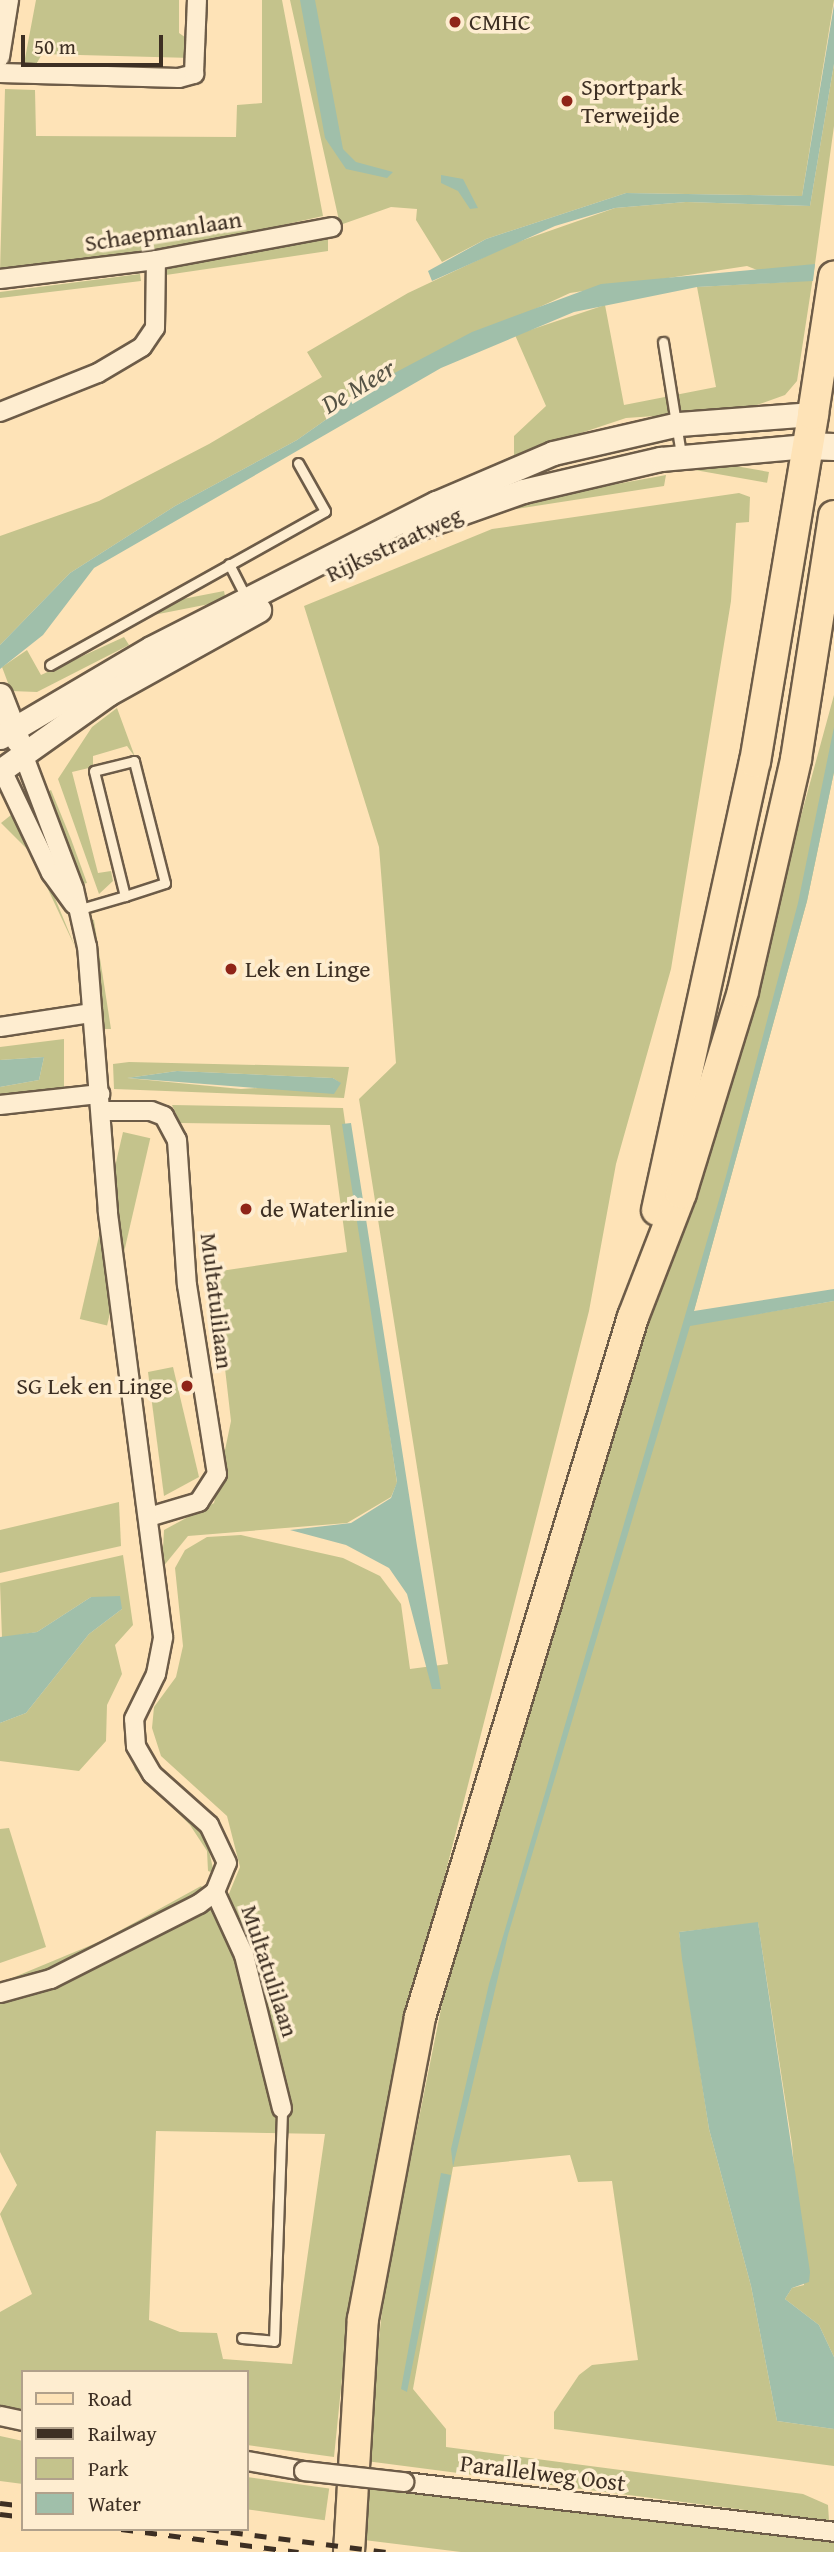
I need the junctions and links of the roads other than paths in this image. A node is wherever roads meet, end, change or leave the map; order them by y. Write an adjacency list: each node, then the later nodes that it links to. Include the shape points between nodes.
1 (9, 0): 3 (street)
2 (197, 0): 4 (street, via 194,74 179,79)
3 (0, 57)
4 (0, 73)
5 (332, 227): 6 (street, Schaepmanlaan)
6 (156, 260): 8 (street, Schaepmanlaan); 10 (street, via 155,328 142,347 86,379)
7 (834, 277): 11 (main road)
8 (0, 279)
9 (663, 342): 12 (lane)
10 (0, 412)
11 (823, 413): 12 (street, Rijksstraatweg); 13 (main road)
12 (679, 424): 14 (lane); 18 (street, Rijksstraatweg, via 553,453 436,503)
13 (820, 447): 14 (street, Rijksstraatweg); 30 (main road)
14 (681, 456): 18 (street, Rijksstraatweg, via 523,491 440,519)
15 (299, 463): 17 (lane, via 325,511)
16 (834, 516): 30 (main road, via 796,759 743,991 681,1193)
17 (229, 564): 18 (lane); 19 (lane)
18 (251, 606): 21 (street, Rijksstraatweg); 22 (street, Rijksstraatweg)
19 (50, 665)
20 (0, 695): 21 (street)
21 (7, 732): 22 (street)
22 (23, 754): 23 (street, Rijksstraatweg); 25 (street, Multatulilaan)
23 (1, 768): 25 (street, Multatulilaan, via 51,873)
24 (125, 895): 24 (lane, via 165,883 135,761 94,771); 25 (lane)
25 (77, 910): 26 (street, Multatulilaan)
26 (92, 1013): 27 (street); 28 (street, Multatulilaan)
27 (0, 1027)
28 (100, 1102): 29 (street); 31 (street, Multatulilaan); 31 (street, Multatulilaan, via 164,1116 177,1140 187,1285 217,1474 199,1502)
29 (0, 1105)
30 (634, 1317): 40 (main road, via 420,2017 363,2319)
31 (149, 1517): 32 (street, Multatulilaan, via 163,1655 136,1708 136,1746 152,1774 209,1825 223,1848 225,1874)
32 (215, 1892): 33 (street, via 51,1979); 34 (street, Multatulilaan, via 251,1978)
33 (0, 1993)
34 (282, 2108): 35 (lane, via 274,2341)
35 (242, 2338)
36 (0, 2416): 37 (street)
37 (21, 2421)
38 (248, 2461): 39 (street, Parallelweg Oost, bridge)
39 (834, 2532)
40 (349, 2552)

